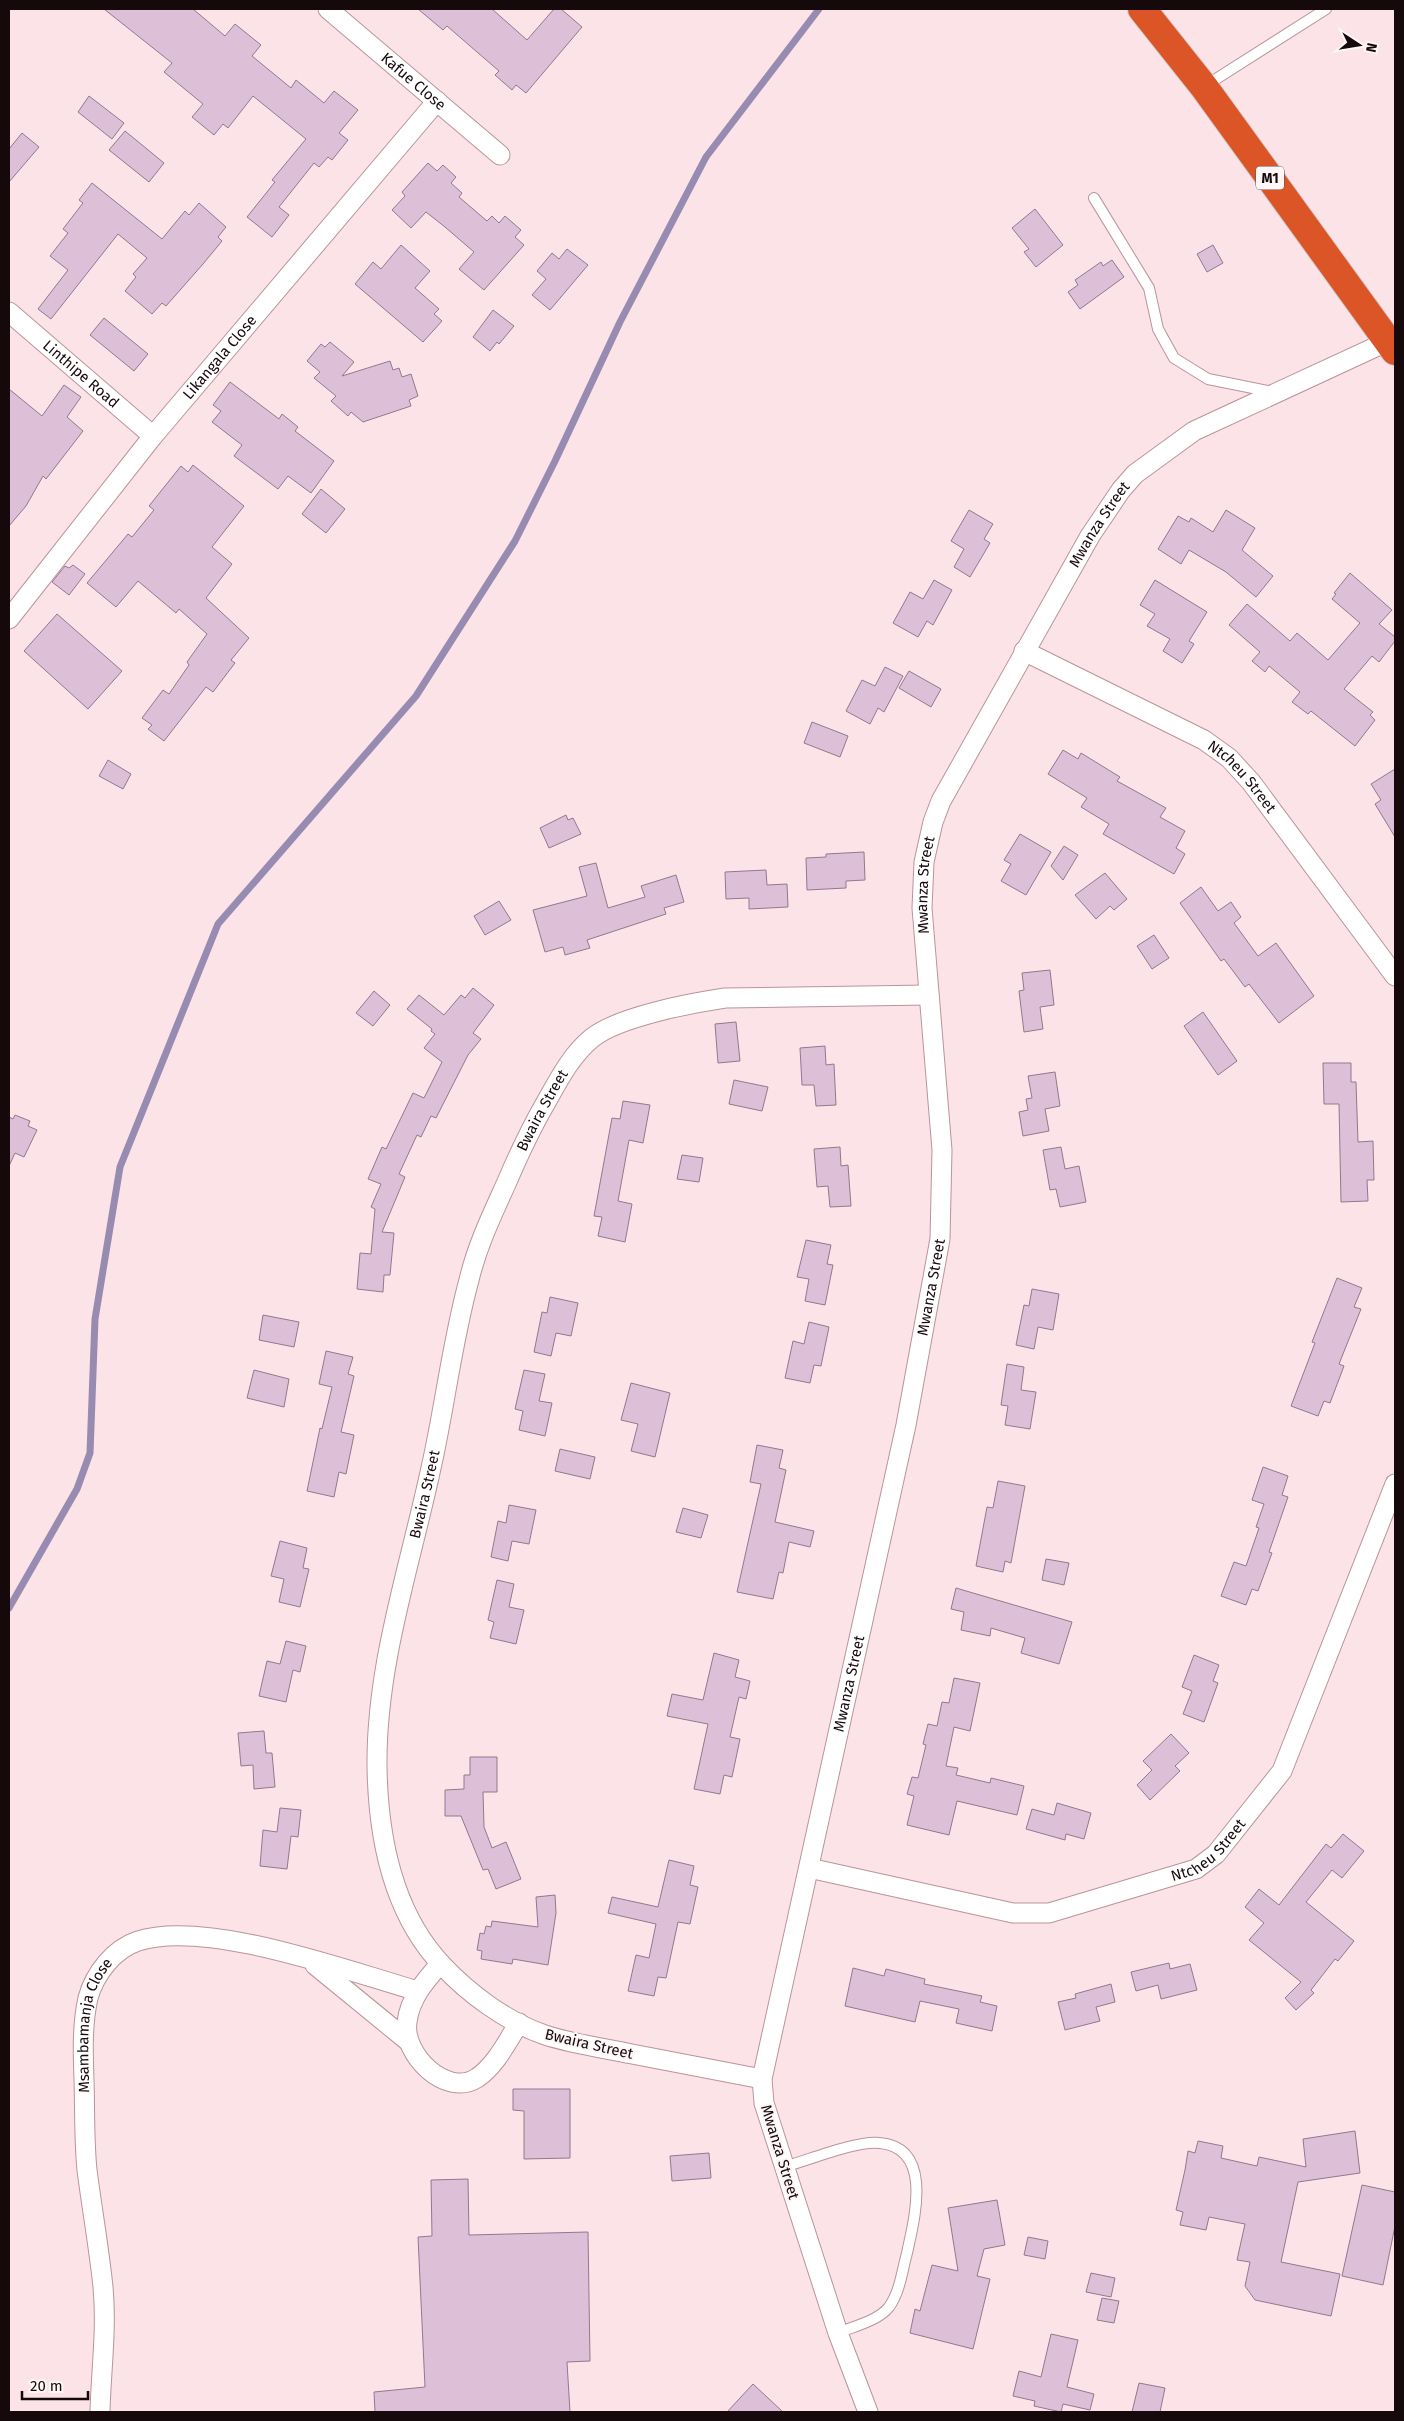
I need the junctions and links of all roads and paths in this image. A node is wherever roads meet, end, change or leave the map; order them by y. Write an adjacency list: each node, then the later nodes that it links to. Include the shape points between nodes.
1 (328, 9): 5 (street, Kafue Close)
2 (1142, 9): 4 (highway, M1)
3 (1326, 9): 4 (lane)
4 (1204, 87): 9 (highway, M1)
5 (436, 102): 6 (street, Kafue Close); 11 (street, Likangala Close)
6 (500, 156)
7 (1094, 198): 10 (lane, via 1150,288 1158,329 1174,358 1208,379)
8 (9, 312): 11 (street, Linthipe Road)
9 (1393, 343): 10 (street, Mwanza Street)
10 (1274, 393): 13 (street, Mwanza Street, via 1194,431 1135,474 1105,511)
11 (153, 436): 12 (street, Likangala Close)
12 (9, 618)
13 (1024, 651): 14 (street, Ntcheu Street, via 1204,740 1229,758 1251,782); 15 (street, Mwanza Street, via 941,801 933,822 922,882)
14 (1395, 976)
15 (930, 995): 17 (street, Mwanza Street, via 942,1150 940,1238 904,1435); 19 (street, Bwaira Street, via 725,998 636,1017 594,1036 578,1052 531,1127 482,1236 469,1277 432,1465 381,1688 377,1768 386,1849 403,1907)
16 (1395, 1484): 17 (street, Ntcheu Street, via 1282,1771 1216,1854 1196,1869 1049,1913 1032,1914 1013,1913)
17 (809, 1868): 23 (street, Mwanza Street)
18 (308, 1960): 20 (street, Msambamanja Close); 22 (street); 26 (street, Msambamanja Close, via 244,1943 160,1937 137,1942 116,1953 98,1973 89,1996 83,2050 87,2168 103,2287)
19 (440, 1964): 20 (street); 21 (street, Bwaira Street, via 466,1987)
20 (418, 1991): 22 (street, via 406,2024)
21 (519, 2023): 22 (street, via 490,2067 476,2079 460,2083 430,2071 418,2059); 23 (street, Bwaira Street, via 544,2035 579,2044)
22 (408, 2041)
23 (762, 2079): 24 (street, Mwanza Street, via 764,2103)
24 (784, 2167): 25 (street, Mwanza Street); 25 (lane, via 864,2144 880,2143 894,2146 907,2156 915,2172 918,2192 916,2213 896,2295 888,2308 876,2317)
25 (838, 2332): 27 (street, Mwanza Street)
26 (100, 2412)
27 (868, 2412)

